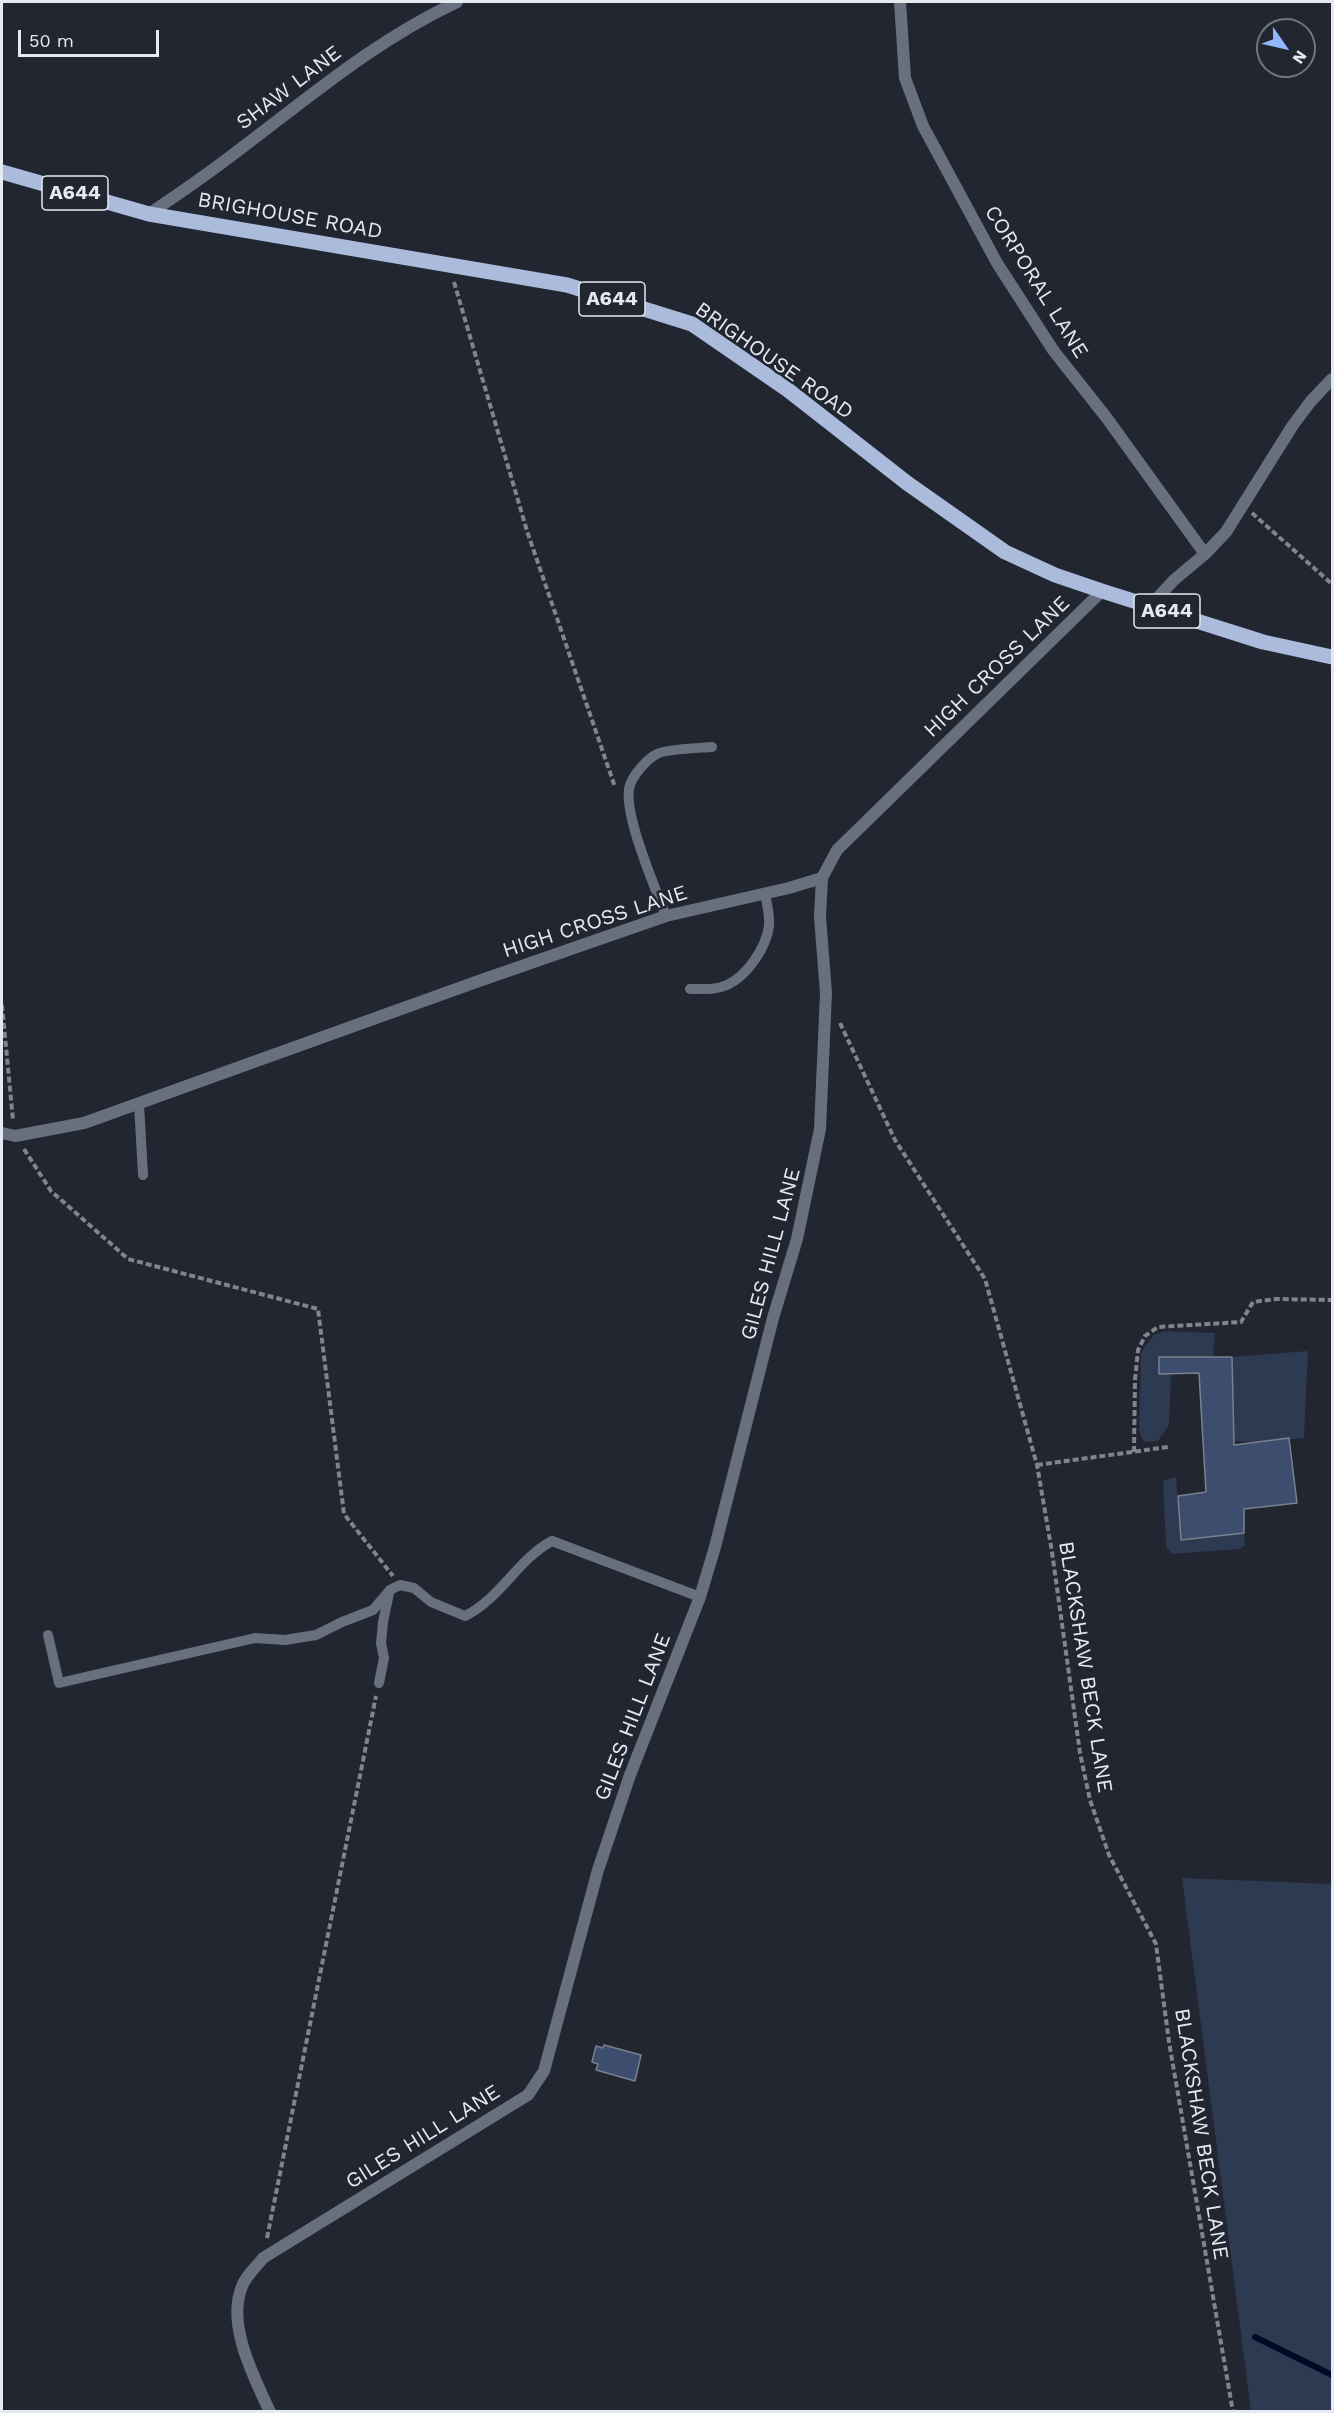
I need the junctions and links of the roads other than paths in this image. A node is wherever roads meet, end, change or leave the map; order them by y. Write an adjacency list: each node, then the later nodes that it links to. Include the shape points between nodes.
1 (457, 2): 4 (street, SHAW LANE, via 386,40)
2 (900, 2): 6 (street, CORPORAL LANE, via 905,78 923,126 997,263 1053,350)
3 (2, 172): 4 (main road, A644)
4 (149, 213): 7 (main road, BRIGHOUSE ROAD / A644, via 567,285 692,324 788,390 907,483 1005,552)
5 (1332, 379): 6 (street, via 1311,401 1226,532)
6 (1206, 554): 8 (street)
7 (1102, 591): 8 (main road, BRIGHOUSE ROAD / A644); 11 (street, HIGH CROSS LANE, via 837,850)
8 (1150, 606): 9 (main road, BRIGHOUSE ROAD / A644, via 1263,642)
9 (1332, 657)
10 (712, 747): 13 (lane, via 657,753 629,785 636,832)
11 (822, 878): 12 (street, HIGH CROSS LANE); 19 (street, GILES HILL LANE, via 820,917 826,993 816,1158)
12 (765, 894): 13 (street, HIGH CROSS LANE); 14 (lane, via 769,925 753,962 728,984)
13 (666, 916): 15 (street, HIGH CROSS LANE)
14 (690, 989)
15 (139, 1104): 16 (street, HIGH CROSS LANE, via 84,1124 15,1136); 17 (lane)
16 (2, 1133)
17 (143, 1175)
18 (390, 1590): 19 (lane, via 400,1585 414,1588 430,1602 465,1616 479,1609 537,1549 552,1541); 20 (lane, via 373,1610 316,1635 285,1640 255,1638 59,1683); 21 (lane, via 383,1622 384,1658)
19 (700, 1597): 22 (street, GILES HILL LANE, via 630,1774 598,1870 544,2071 528,2095 263,2258 243,2283 237,2312 242,2343)
20 (48, 1635)
21 (379, 1683)
22 (270, 2412)

